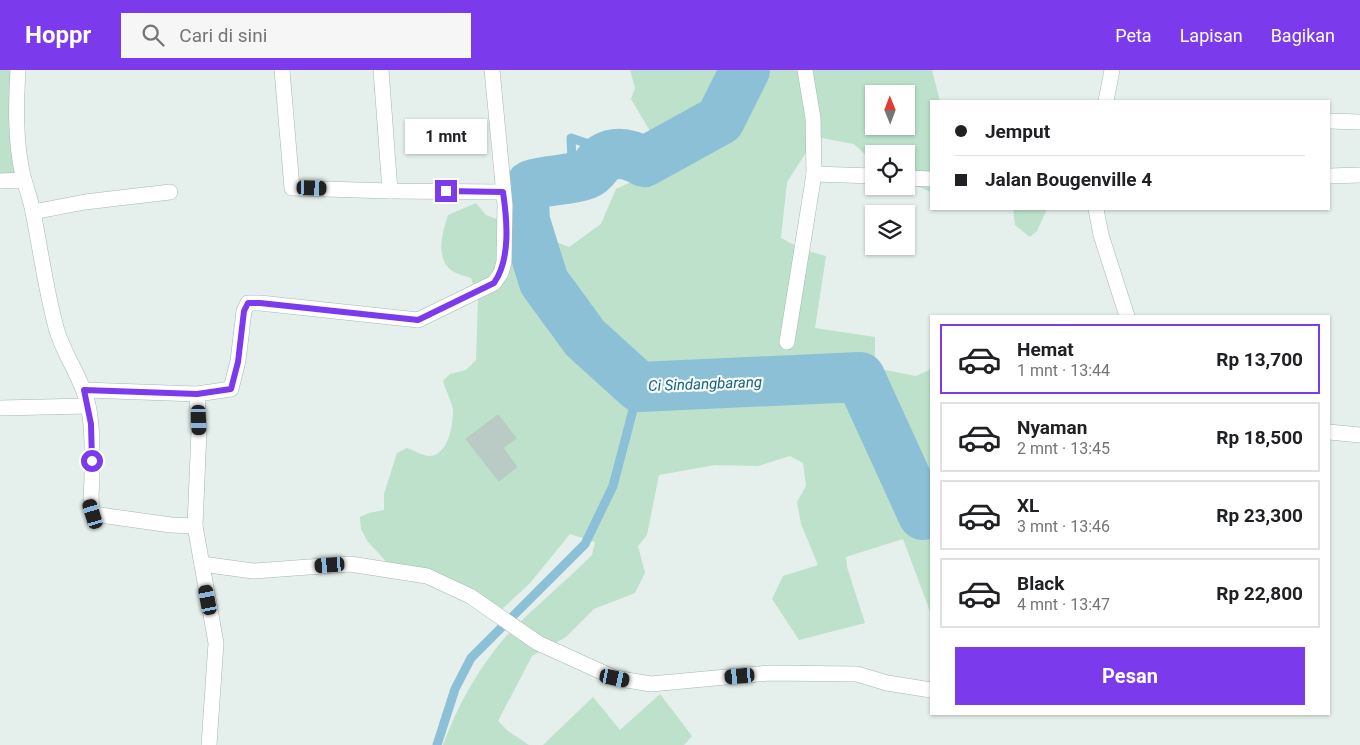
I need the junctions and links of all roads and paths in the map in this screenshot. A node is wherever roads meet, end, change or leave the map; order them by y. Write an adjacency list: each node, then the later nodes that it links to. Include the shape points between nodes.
1 (18, 70): 16 (street, via 16,115)
2 (282, 70): 18 (street, via 292,188)
3 (381, 70): 18 (street)
4 (492, 70): 20 (street)
5 (805, 70): 10 (street, via 813,118)
6 (1112, 70): 7 (street)
7 (1106, 100)
8 (1330, 121): 9 (street)
9 (1360, 122)
10 (814, 174): 12 (street); 24 (street)
11 (1360, 175): 13 (street)
12 (865, 176)
13 (1330, 176)
14 (915, 178): 15 (street)
15 (930, 179)
16 (24, 180): 17 (street); 22 (street)
17 (0, 181)
18 (390, 191): 20 (street)
19 (170, 192): 22 (street)
20 (503, 192): 26 (street, via 504,262 502,273 494,283 418,320 252,302 244,311 231,389)
21 (1096, 210): 23 (street)
22 (33, 212): 25 (street, via 42,273 57,330)
23 (1127, 315)
24 (787, 342)
25 (84, 390): 26 (street); 27 (street)
26 (197, 394): 31 (street, via 199,431)
27 (88, 406): 28 (street); 31 (street, via 93,514)
28 (0, 408)
29 (1330, 432): 30 (street)
30 (1360, 434)
31 (195, 526): 32 (street)
32 (202, 564): 33 (street, via 253,571 350,564 427,576 470,596 522,633 590,668 635,682 650,684 769,673 857,674); 34 (street, via 216,643)
33 (930, 690)
34 (209, 745)

